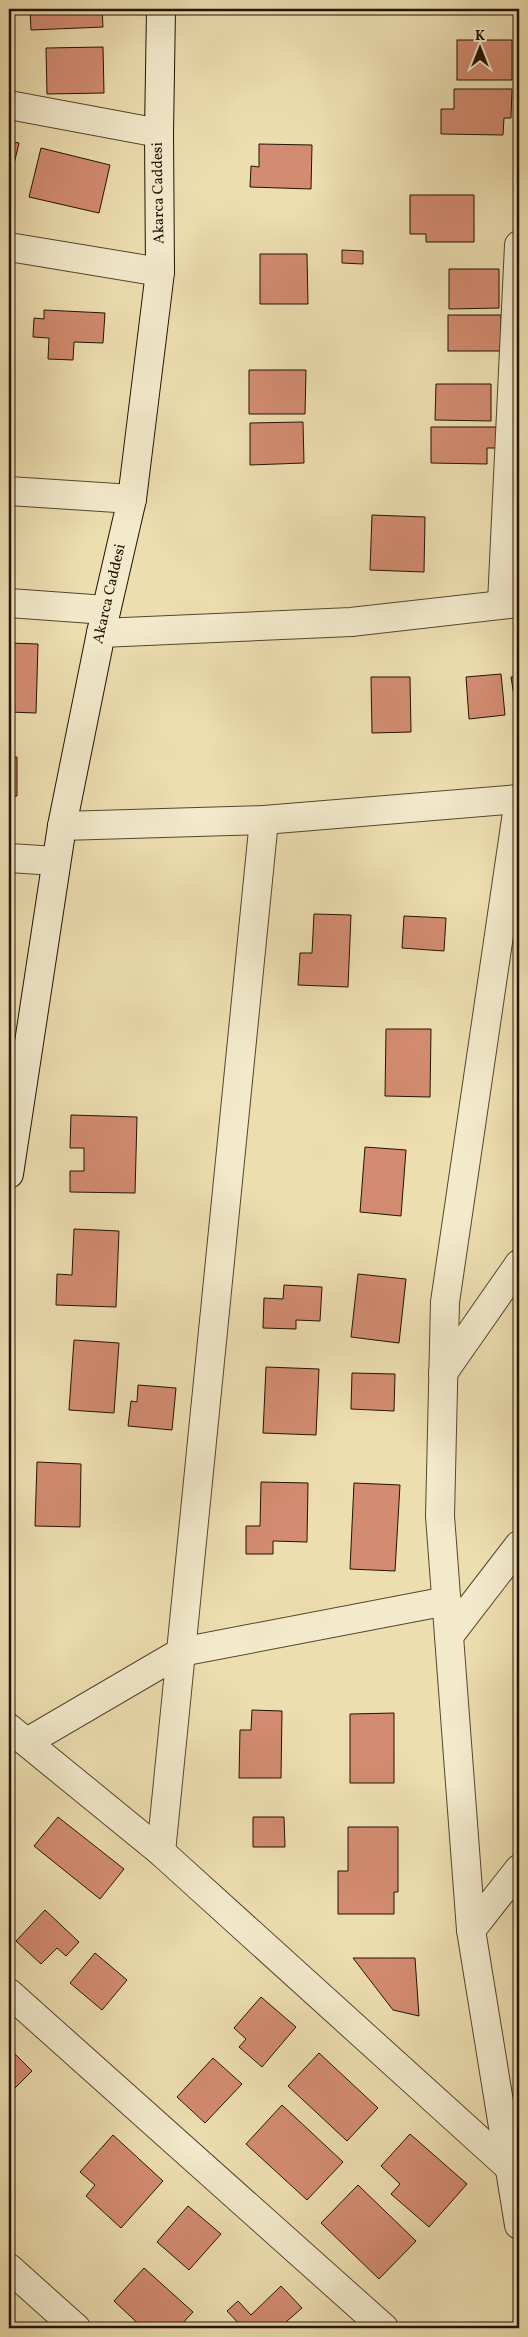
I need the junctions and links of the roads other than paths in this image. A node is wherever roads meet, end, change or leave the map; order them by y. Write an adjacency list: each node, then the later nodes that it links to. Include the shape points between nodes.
1 (161, 9): 3 (street, Akarca Caddesi)
2 (9, 105): 3 (street)
3 (159, 133): 6 (street, Akarca Caddesi)
4 (519, 245): 10 (street)
5 (9, 247): 6 (street)
6 (160, 272): 8 (street, Akarca Caddesi)
7 (9, 491): 8 (street)
8 (132, 500): 11 (street, Akarca Caddesi)
9 (9, 603): 11 (street)
10 (511, 603): 11 (street, via 350,622)
11 (103, 622): 14 (street, Akarca Caddesi)
12 (519, 799): 13 (street); 19 (street, via 444,1302)
13 (264, 820): 14 (street); 23 (street)
14 (62, 826): 16 (street, Akarca Caddesi)
15 (9, 858): 16 (street)
16 (56, 861): 17 (street, Akarca Caddesi)
17 (9, 1174)
18 (519, 1264): 19 (street)
19 (443, 1373): 21 (street, via 440,1516)
20 (519, 1545): 22 (street)
21 (446, 1601): 22 (street); 23 (street)
22 (449, 1636): 27 (street)
23 (181, 1652): 24 (street); 25 (street)
24 (18, 1735): 25 (street)
25 (161, 1852): 29 (street)
26 (519, 1869): 27 (street)
27 (470, 1930): 29 (street)
28 (9, 1993): 33 (street)
29 (510, 2168): 30 (street)
30 (519, 2225)
31 (9, 2268): 32 (street)
32 (76, 2328)
33 (384, 2328)

